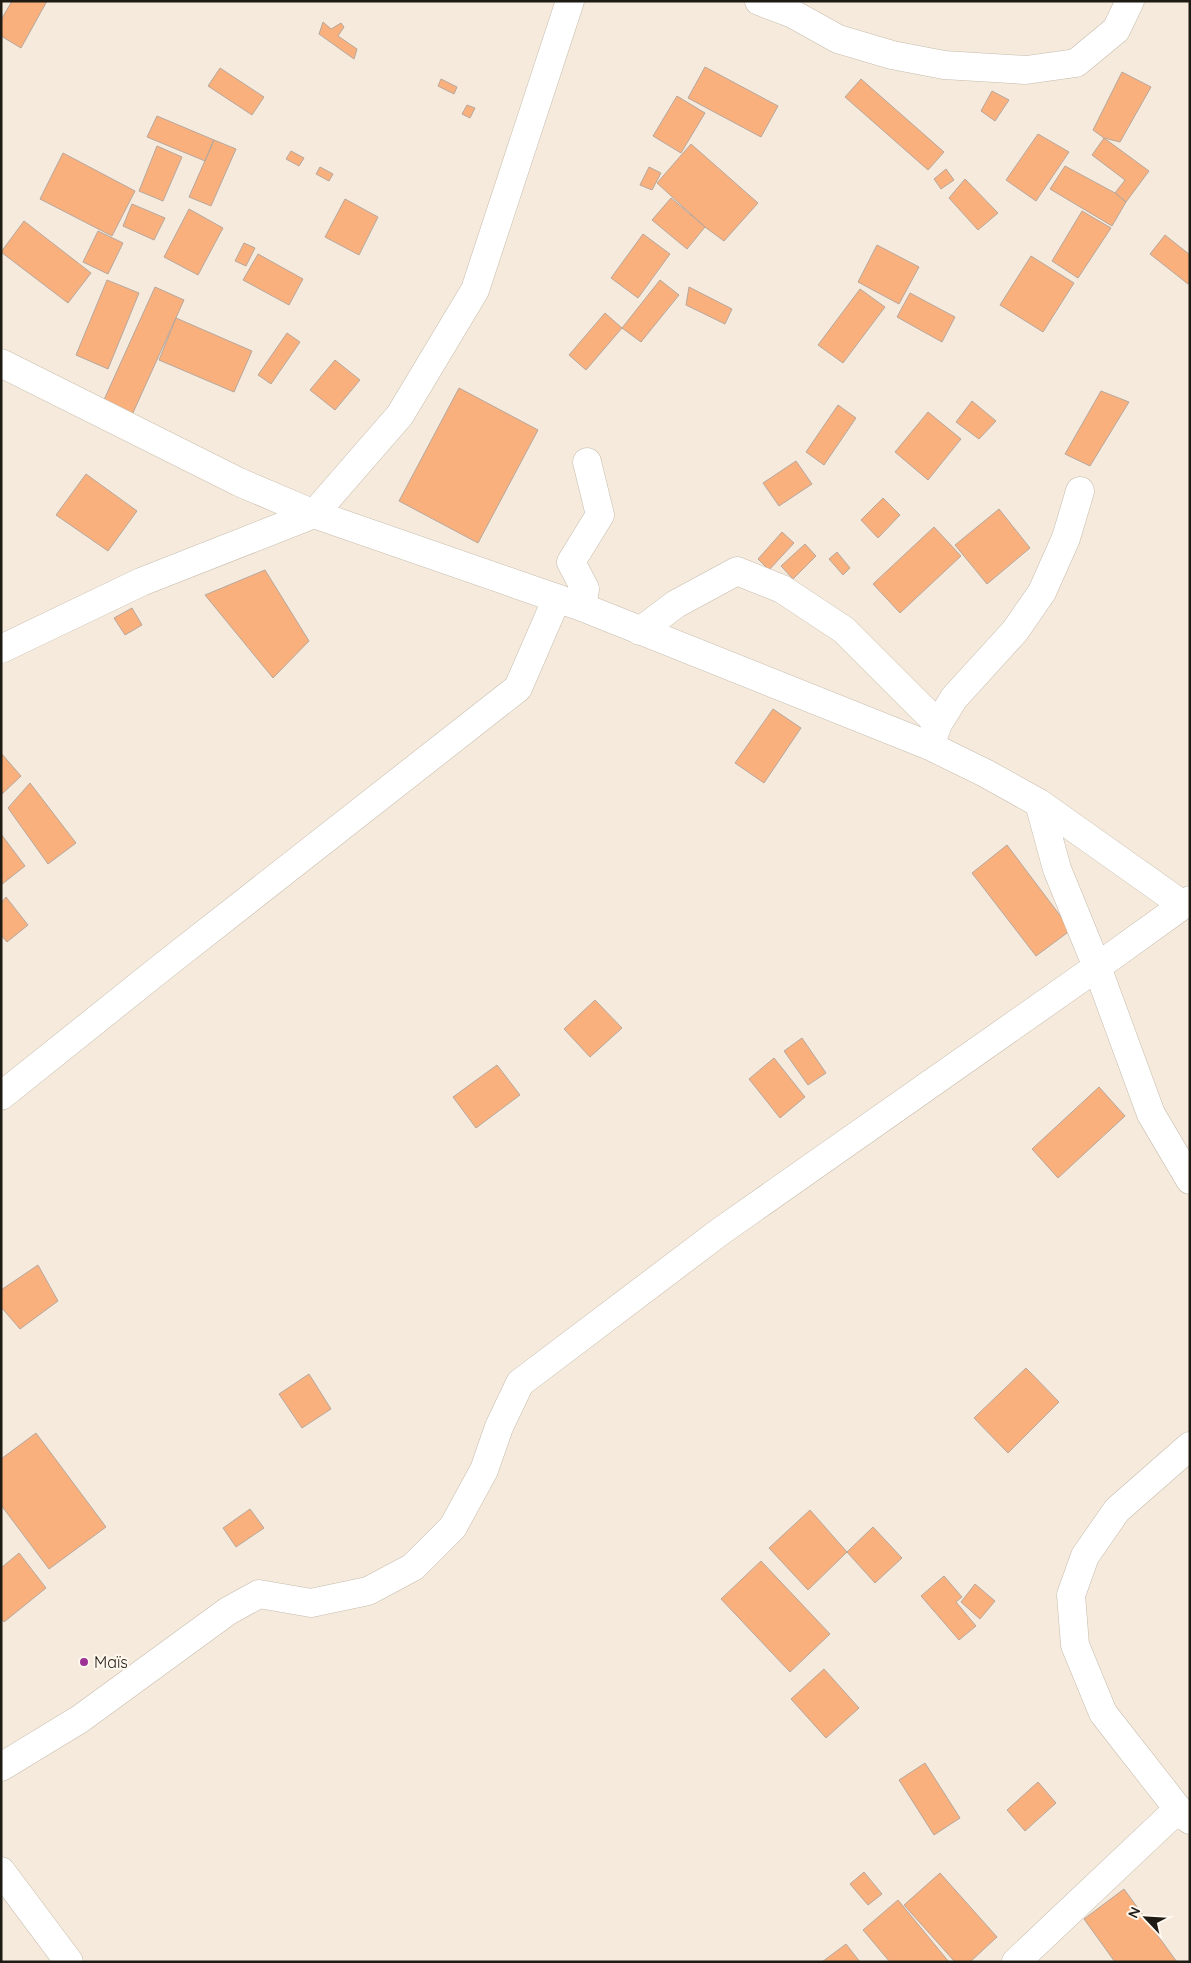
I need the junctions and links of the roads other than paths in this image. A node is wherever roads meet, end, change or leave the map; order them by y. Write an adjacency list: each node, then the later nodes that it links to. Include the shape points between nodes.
1 (570, 1): 7 (street, via 475,290 400,415)
2 (759, 1): 3 (street, via 793,14 838,39 892,55 944,65 1026,70 1076,63 1116,30)
3 (1130, 1)
4 (1, 363): 7 (street, via 239,482)
5 (587, 462): 8 (street, via 600,515 571,562 586,589)
6 (1080, 490): 11 (street, via 1066,538 1042,592 1014,630 954,698)
7 (314, 514): 8 (street); 10 (street, via 141,582)
8 (570, 603): 9 (street); 15 (street, via 518,688)
9 (640, 631): 11 (street); 11 (street, via 676,604 737,571 782,589 844,630)
10 (1, 649)
11 (934, 735): 12 (street, via 985,773)
12 (1039, 803): 13 (street); 14 (street, via 1057,869)
13 (1186, 902): 14 (street)
14 (1096, 967): 16 (street, via 1151,1114); 18 (street, via 721,1232 520,1383 499,1427 484,1470 453,1527 412,1567 368,1591 311,1603 259,1594 228,1611 80,1720)
15 (1, 1096)
16 (1190, 1180)
17 (1190, 1446): 19 (street, via 1117,1510 1084,1556 1071,1595 1075,1645 1103,1713)
18 (1, 1767)
19 (1184, 1815): 22 (street)
20 (1, 1871): 21 (street)
21 (69, 1962)
22 (1016, 1962)

